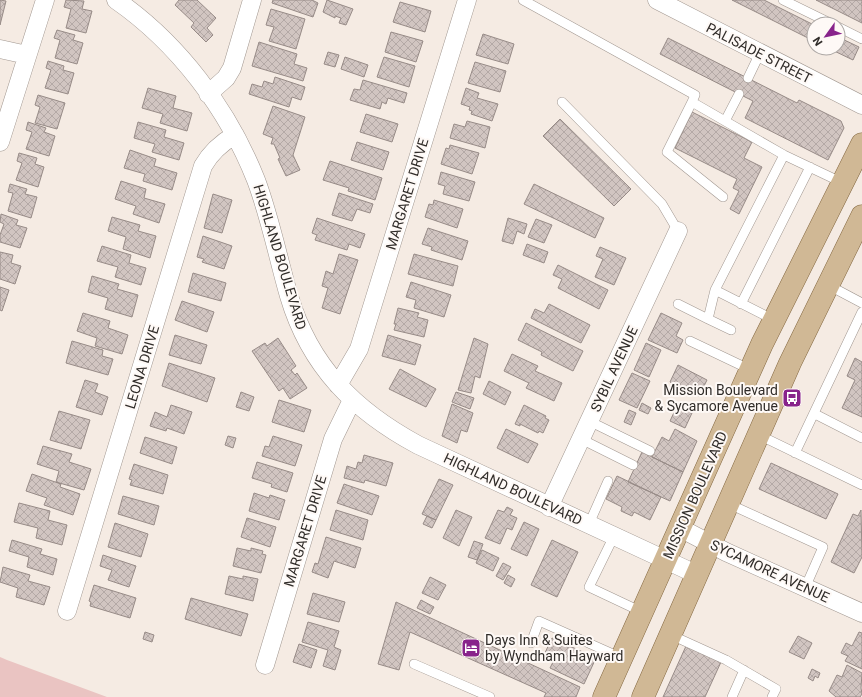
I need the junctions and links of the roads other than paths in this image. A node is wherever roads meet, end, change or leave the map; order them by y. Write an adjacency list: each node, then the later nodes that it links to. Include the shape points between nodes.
1 (45, 0): 13 (street)
2 (116, 0): 15 (street, HIGHLAND BOULEVARD, via 145,22 175,52)
3 (252, 0): 15 (street, via 232,68 226,78)
4 (467, 0): 41 (street, MARGARET DRIVE, via 359,348)
5 (522, 0): 18 (lane, via 695,95)
6 (657, 0): 12 (street, PALISADE STREET)
7 (783, 0): 8 (lane)
8 (816, 16)
9 (846, 31): 10 (lane)
10 (862, 39)
11 (0, 49): 13 (street)
12 (760, 53): 14 (lane); 19 (street, PALISADE STREET)
13 (27, 55): 22 (street)
14 (748, 78)
15 (208, 94): 21 (street, HIGHLAND BOULEVARD)
16 (739, 94): 20 (lane)
17 (562, 102): 29 (lane, via 662,204)
18 (692, 102): 20 (lane); 27 (lane, via 667,152)
19 (862, 105)
20 (725, 121): 24 (lane)
21 (235, 136): 41 (street, HIGHLAND BOULEVARD, via 256,181 300,326 313,350); 62 (street, LEONA DRIVE, via 219,146 203,166)
22 (0, 142)
23 (862, 144): 26 (main road, MISSION BOULEVARD)
24 (784, 155): 25 (lane); 31 (lane)
25 (810, 167): 26 (lane); 34 (lane)
26 (843, 183): 37 (main road, MISSION BOULEVARD)
27 (723, 197)
28 (861, 219): 30 (main road)
29 (678, 231): 44 (street, SYBIL AVENUE)
30 (828, 285): 32 (lane); 45 (main road)
31 (715, 290): 34 (lane); 36 (lane)
32 (862, 303)
33 (678, 304): 36 (lane)
34 (741, 304): 37 (lane)
35 (862, 312): 43 (lane)
36 (708, 319): 38 (lane)
37 (774, 320): 40 (main road, MISSION BOULEVARD)
38 (730, 330)
39 (690, 341): 40 (lane)
40 (750, 370): 56 (main road, MISSION BOULEVARD)
41 (338, 385): 42 (street, HIGHLAND BOULEVARD)
42 (352, 400): 54 (street, HIGHLAND BOULEVARD, via 390,430); 69 (street, MARGARET DRIVE, via 333,439)
43 (815, 414): 46 (lane); 49 (lane)
44 (589, 421): 47 (street, SYBIL AVENUE); 48 (lane)
45 (759, 435): 49 (lane); 53 (main road)
46 (862, 438)
47 (581, 439): 50 (lane); 54 (street, SYBIL AVENUE)
48 (650, 451)
49 (795, 453): 52 (lane)
50 (633, 465)
51 (608, 481): 55 (lane)
52 (862, 485)
53 (729, 504): 58 (main road); 61 (lane, via 823,547)
54 (549, 507): 55 (street, HIGHLAND BOULEVARD)
55 (589, 524): 57 (street, HIGHLAND BOULEVARD)
56 (680, 528): 58 (street, SYCAMORE AVENUE); 59 (main road, MISSION BOULEVARD)
57 (614, 536): 59 (street, HIGHLAND BOULEVARD); 63 (lane, via 589,587)
58 (711, 544): 60 (main road); 61 (street, SYCAMORE AVENUE)
59 (666, 559): 60 (street, HIGHLAND BOULEVARD); 63 (main road, MISSION BOULEVARD)
60 (698, 575): 65 (main road)
61 (805, 588): 64 (street, SYCAMORE AVENUE)
62 (68, 611)
63 (642, 612): 67 (main road, MISSION BOULEVARD)
64 (862, 613)
65 (671, 635): 70 (lane); 73 (main road)
66 (531, 643): 67 (lane, via 539,621)
67 (622, 658): 72 (main road, MISSION BOULEVARD)
68 (414, 664): 71 (lane)
69 (264, 665)
70 (744, 670): 74 (lane); 75 (lane, via 776,689)
71 (490, 697)
72 (604, 697)
73 (643, 697)
74 (732, 697)
75 (772, 697)

